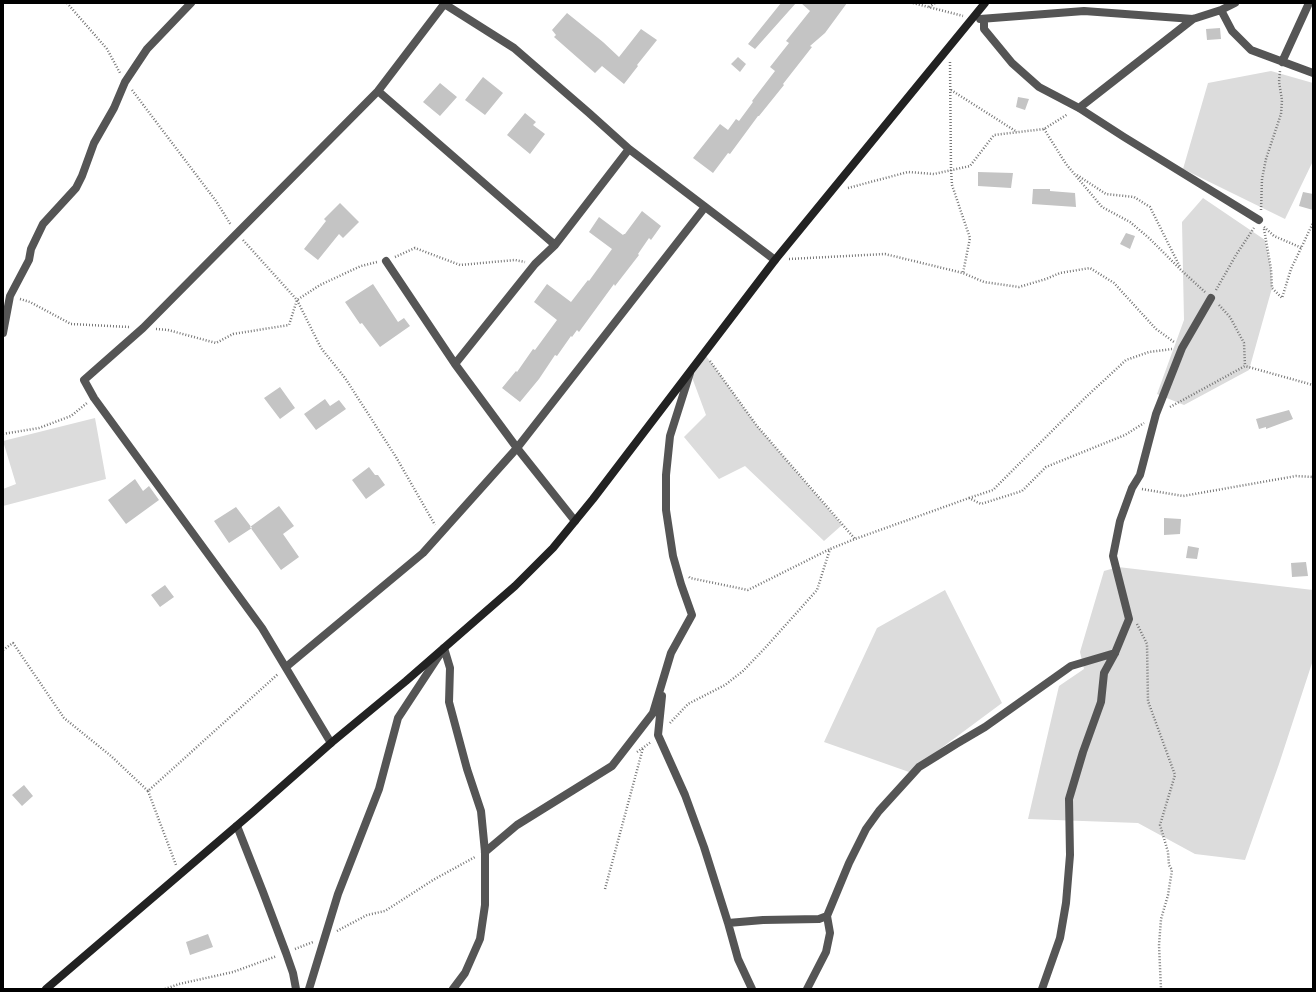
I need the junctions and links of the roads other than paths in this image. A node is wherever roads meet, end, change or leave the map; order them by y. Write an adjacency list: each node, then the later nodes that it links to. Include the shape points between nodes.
1 (191, 3): 21 (street, via 147,49 125,82 94,143 76,188 43,224 31,249 29,260 10,296)
2 (444, 3): 12 (street); 14 (street, via 514,48)
3 (985, 3): 7 (street)
4 (1236, 3): 6 (street)
5 (1309, 3): 10 (street)
6 (1221, 10): 8 (street); 10 (street, via 1232,31 1251,50)
7 (973, 18): 9 (street); 18 (street)
8 (1193, 18): 9 (street, via 1084,10); 13 (street)
9 (984, 19): 13 (street, via 984,29 1012,63 1039,87)
10 (1282, 62): 11 (street)
11 (1313, 73)
12 (378, 91): 17 (street); 28 (street, via 143,328 84,380 94,398 262,628)
13 (1079, 108): 16 (street)
14 (629, 150): 15 (street); 17 (street)
15 (705, 207): 18 (street); 24 (street)
16 (1259, 220)
17 (555, 245): 22 (street, via 535,264)
18 (774, 260): 23 (street)
19 (386, 261): 22 (street)
20 (1212, 298): 27 (street, via 1182,348 1156,414 1140,475 1132,488 1120,521 1113,556 1129,619)
21 (3, 333)
22 (455, 364): 24 (street)
23 (690, 372): 25 (street); 29 (street, via 670,436 666,510 673,556 692,615 671,653)
24 (517, 448): 25 (street); 28 (street, via 423,553)
25 (576, 521): 26 (street, via 515,586)
26 (444, 648): 30 (street); 32 (street, via 450,668 449,702 481,811); 38 (street, via 398,718 380,789 338,894)
27 (1114, 653): 33 (street, via 1071,666 985,727 919,767 866,829); 41 (street, via 1104,673 1101,702 1069,799 1070,855 1066,903 1060,938)
28 (286, 667): 30 (street)
29 (663, 677): 32 (street, via 653,713 612,766 517,825); 34 (street, via 658,735 685,795)
30 (331, 743): 31 (street)
31 (237, 826): 36 (street); 37 (street, via 293,973)
32 (485, 852): 39 (street, via 485,905 480,939 465,972)
33 (827, 916): 34 (street, via 819,919); 40 (street, via 830,933 826,952)
34 (728, 923): 35 (street, via 738,959)
35 (750, 987)
36 (46, 989)
37 (296, 989)
38 (309, 989)
39 (453, 989)
40 (807, 989)
41 (1042, 989)

